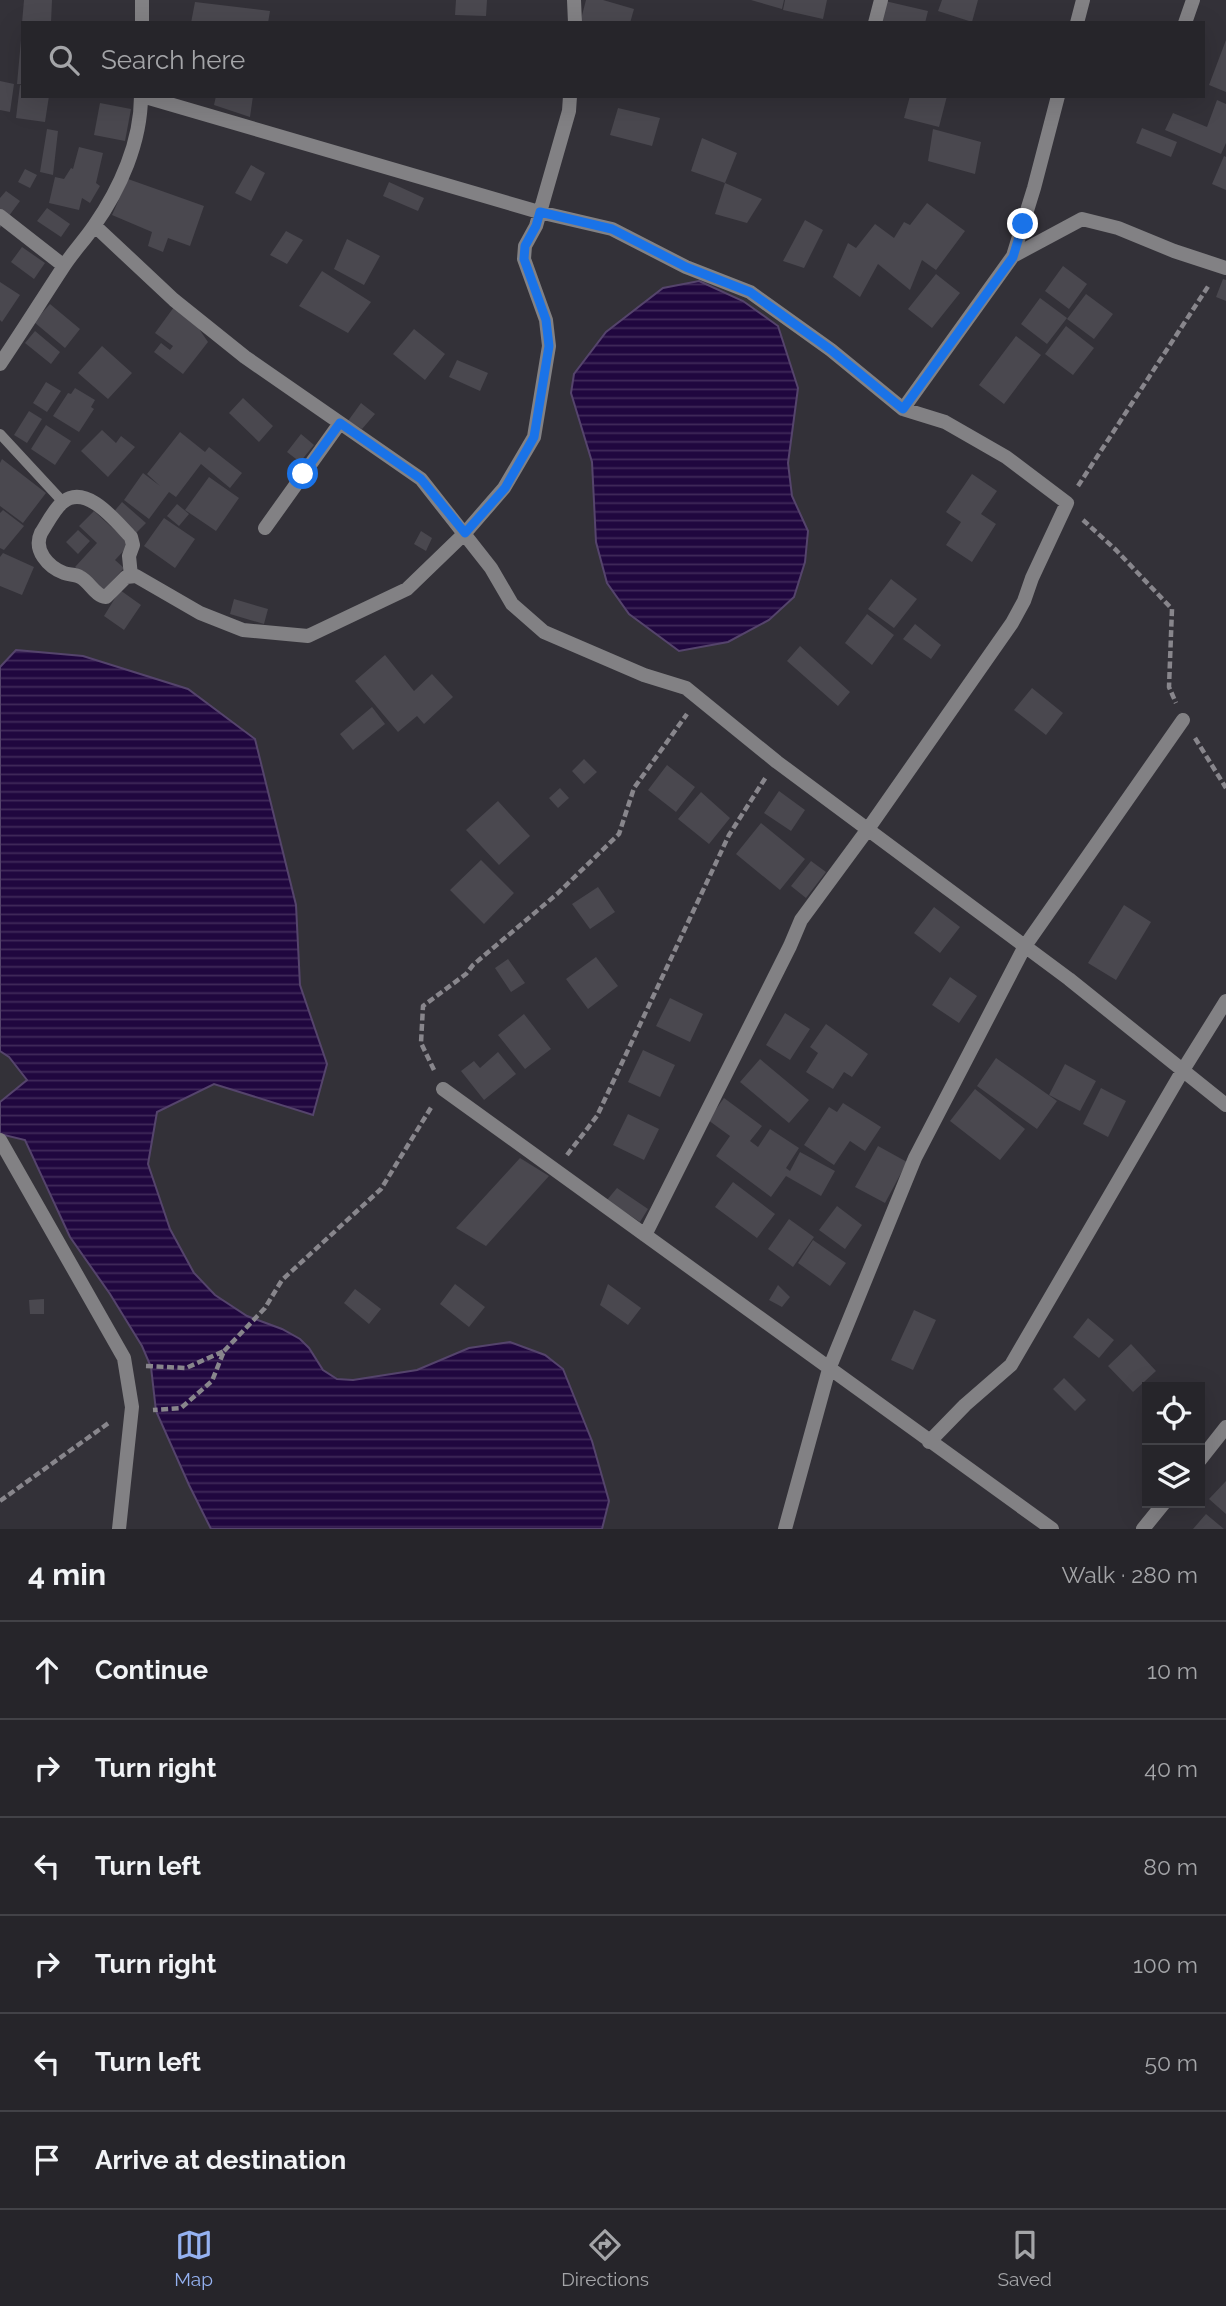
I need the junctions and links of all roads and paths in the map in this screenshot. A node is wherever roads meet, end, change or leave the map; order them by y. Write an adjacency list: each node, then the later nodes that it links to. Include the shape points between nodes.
1 (142, 0): 6 (street)
2 (575, 0): 7 (street)
3 (881, 0): 8 (street)
4 (1083, 0): 9 (street)
5 (1193, 0): 10 (street)
6 (142, 21)
7 (575, 21)
8 (876, 21)
9 (1078, 21)
10 (1186, 21)
11 (142, 98): 17 (street, via 129,159)
12 (149, 98): 15 (street)
13 (570, 98): 15 (street)
14 (1057, 98): 18 (street)
15 (540, 212): 22 (street, via 612,229 686,267 750,292); 28 (street, via 524,259 546,320 549,346 534,437 505,488)
16 (0, 216): 19 (street)
17 (95, 226): 19 (street); 23 (street, via 174,300)
18 (1013, 257): 20 (street, via 1083,219); 22 (street)
19 (64, 266): 21 (street)
20 (1224, 267): 26 (path)
21 (0, 364)
22 (903, 409): 26 (street, via 945,422 1006,457)
23 (340, 423): 27 (street); 28 (street, via 421,479)
24 (0, 434): 25 (lane)
25 (63, 502): 29 (street, via 80,497 97,503 131,537); 29 (street, via 38,538 48,562 61,572 82,578 101,597)
26 (1067, 503): 31 (path, via 1172,609 1169,687); 34 (street, via 1012,623)
27 (265, 528)
28 (465, 533): 29 (street, via 407,589 308,636 243,630); 30 (street, via 512,604 544,632 686,688)
29 (131, 576)
30 (698, 698): 32 (street); 38 (path, via 634,788 619,834 466,974 423,1006 421,1043)
31 (1183, 720): 33 (path); 35 (street)
32 (777, 762): 34 (street); 41 (path, via 729,835 597,1116)
33 (1226, 788)
34 (868, 829): 35 (street); 42 (street, via 801,920)
35 (1025, 946): 37 (street); 45 (street, via 915,1158)
36 (1226, 1001): 37 (street)
37 (1183, 1070): 39 (street); 49 (street, via 1011,1365)
38 (443, 1089): 41 (street); 43 (path, via 382,1189 282,1280 265,1308)
39 (1226, 1105)
40 (0, 1140): 46 (street, via 124,1358)
41 (555, 1171): 42 (street)
42 (645, 1236): 45 (street)
43 (224, 1351): 44 (path, via 186,1368); 47 (path, via 212,1381 181,1408)
44 (151, 1367)
45 (829, 1369): 49 (street); 55 (street)
46 (132, 1407): 51 (path); 54 (street)
47 (156, 1411)
48 (1226, 1427): 50 (street)
49 (929, 1442): 53 (street)
50 (1205, 1454)
51 (0, 1501)
52 (1160, 1508): 56 (street)
53 (1048, 1528)
54 (119, 1529)
55 (785, 1529)
56 (1143, 1529)

